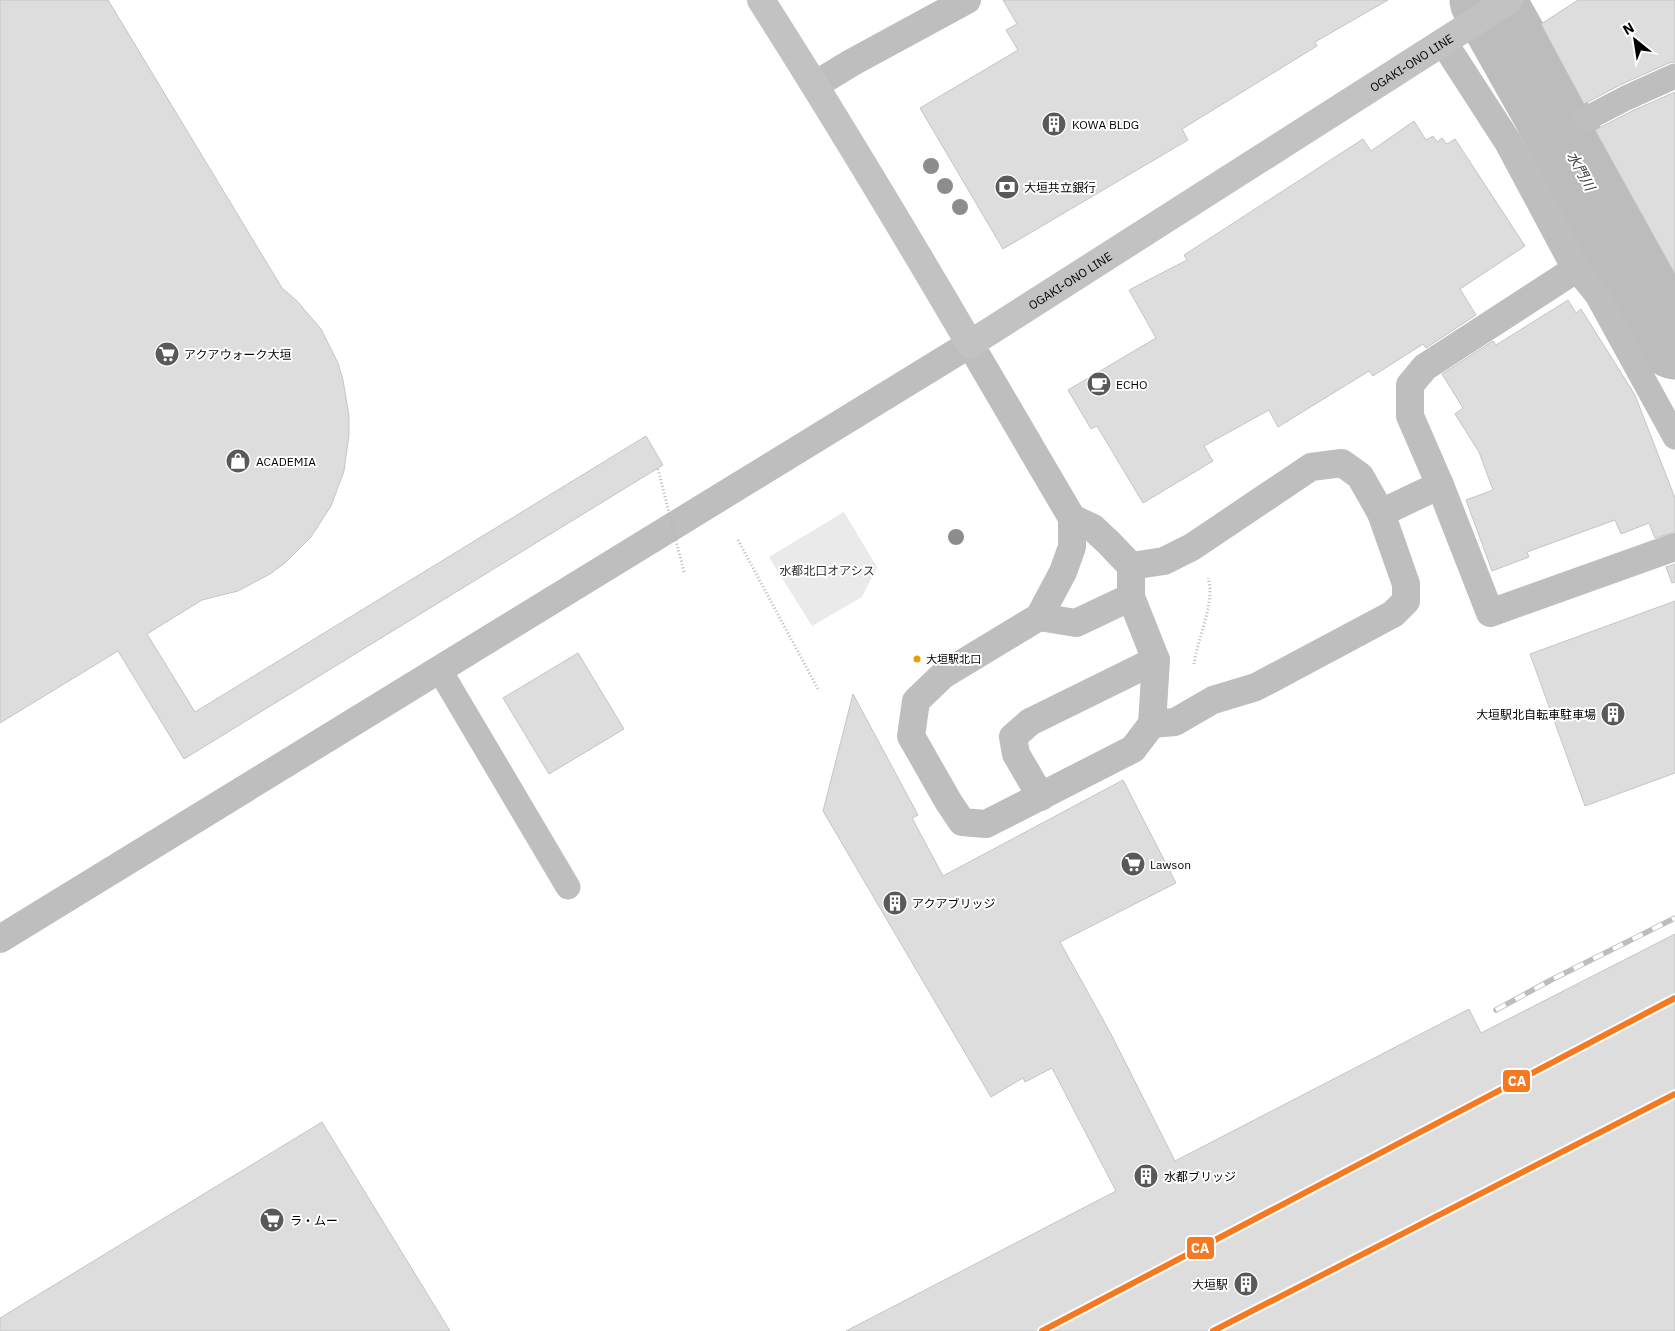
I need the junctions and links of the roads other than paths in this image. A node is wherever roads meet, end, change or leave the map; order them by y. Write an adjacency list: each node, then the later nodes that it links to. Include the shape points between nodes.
1 (761, 0): 6 (main road)
2 (967, 0): 6 (street)
3 (1509, 0): 4 (main road, OGAKI-ONO LINE)
4 (1451, 38): 8 (street, via 1466,75 1508,142); 9 (main road, OGAKI-ONO LINE)
5 (1675, 76): 7 (lane)
6 (815, 85): 9 (main road)
7 (1586, 119)
8 (1576, 269): 10 (lane, via 1598,295); 11 (street, via 1425,367 1410,385 1410,416)
9 (970, 344): 13 (street); 19 (street)
10 (1675, 437)
11 (1440, 485): 12 (street); 14 (street, via 1490,613)
12 (1380, 513): 15 (street, via 1360,476 1342,463 1312,467 1192,547 1164,562); 20 (street, via 1406,584 1406,601 1393,614 1256,687 1214,700 1175,722)
13 (1072, 518): 15 (street, via 1092,528); 17 (street, via 1072,547 1063,572)
14 (1675, 547)
15 (1131, 566): 16 (street)
16 (1131, 597): 17 (street, via 1076,623); 18 (street)
17 (1039, 617): 21 (street, via 943,675 916,701 911,736 962,822 986,824)
18 (1156, 660): 20 (street); 21 (street, via 1030,722 1013,738 1016,754)
19 (439, 669): 22 (lane); 23 (street)
20 (1152, 724): 21 (street, via 1133,749)
21 (1041, 797)
22 (568, 887)
23 (0, 939)

